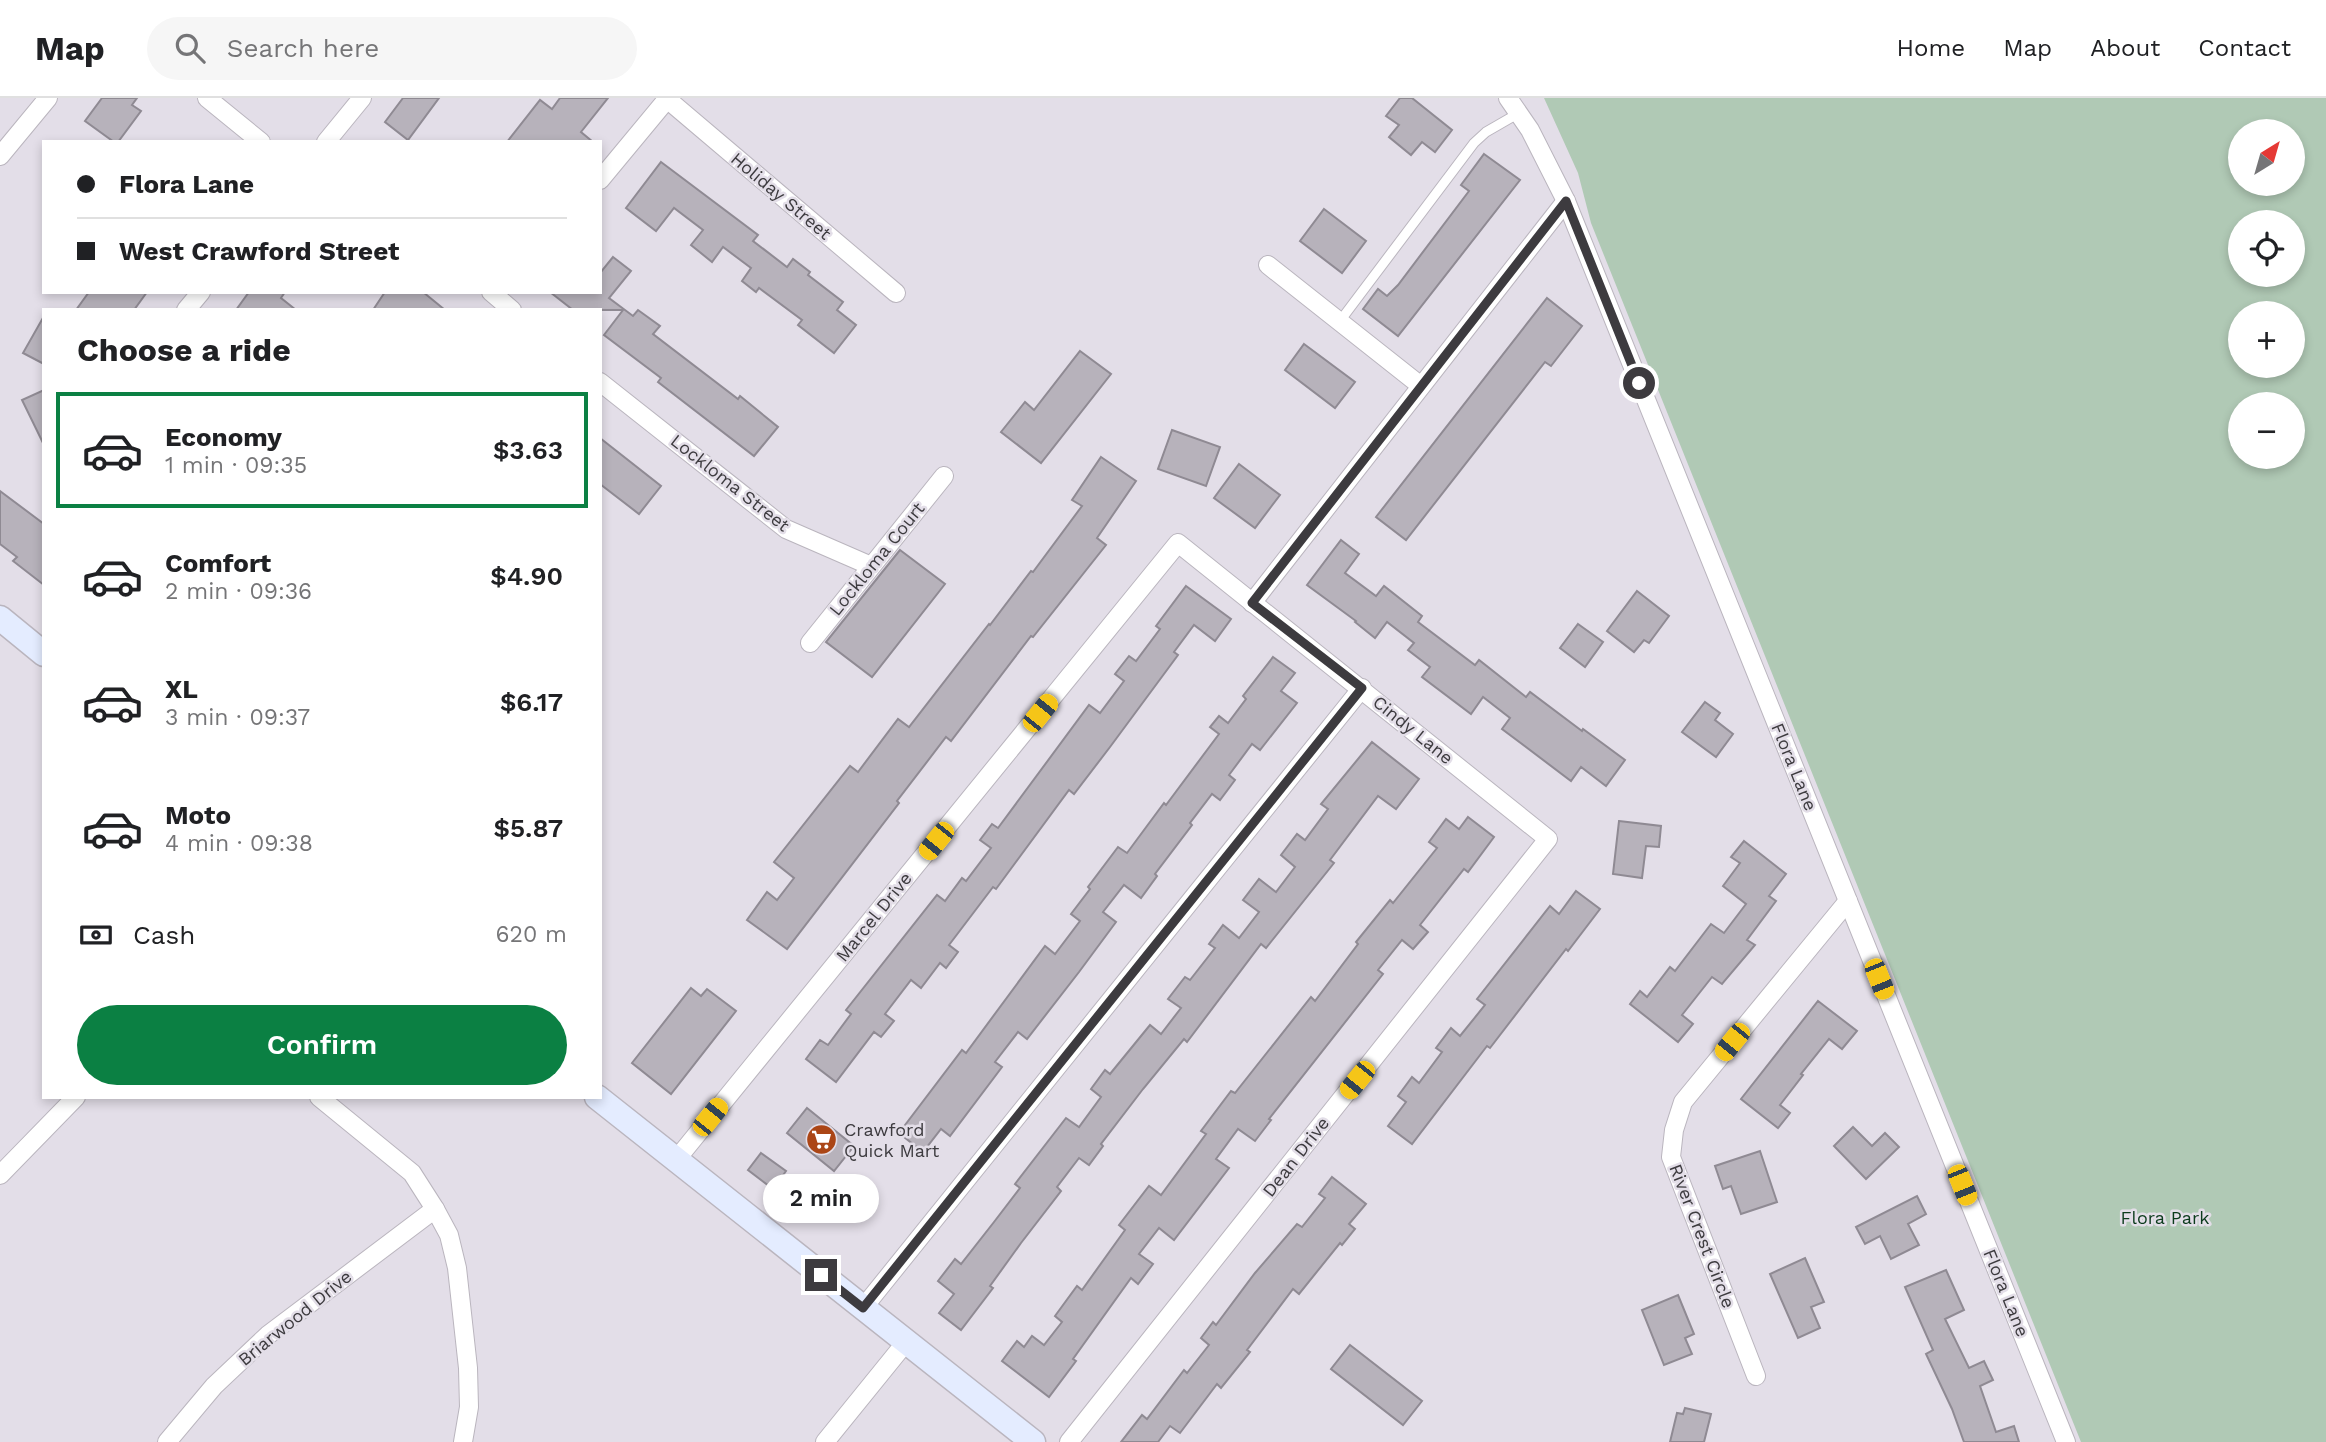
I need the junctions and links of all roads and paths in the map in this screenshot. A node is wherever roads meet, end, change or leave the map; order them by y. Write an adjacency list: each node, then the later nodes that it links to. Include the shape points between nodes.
1 (48, 98): 8 (street)
2 (206, 98): 6 (street)
3 (362, 98): 7 (street)
4 (668, 98): 9 (street); 12 (street, Holiday Street)
5 (1514, 105): 10 (street, Flora Lane); 15 (lane, via 1474,143)
6 (258, 140)
7 (328, 140)
8 (0, 156)
9 (602, 178)
10 (1566, 201): 17 (street); 27 (street, Flora Lane)
11 (1268, 265): 15 (street)
12 (895, 293)
13 (199, 294): 14 (street)
14 (189, 308)
15 (1340, 321): 17 (street)
16 (602, 384): 20 (street, Lockloma Street, via 786,529)
17 (1421, 386): 21 (street)
18 (944, 476): 20 (street, Lockloma Court)
19 (1178, 543): 21 (street, Cindy Lane); 31 (street, Marcel Drive)
20 (871, 566): 23 (street, Lockloma Court)
21 (1252, 603): 25 (street, Cindy Lane)
22 (0, 618): 24 (street)
23 (810, 643)
24 (42, 652)
25 (1362, 688): 26 (street, Cindy Lane); 34 (street)
26 (1548, 839): 41 (street, Dean Drive)
27 (1848, 901): 36 (street, River Crest Circle, via 1683,1102 1674,1130 1671,1157); 42 (street, Flora Lane)
28 (74, 1099): 32 (street)
29 (321, 1099): 33 (street, via 412,1173)
30 (600, 1099): 31 (street)
31 (676, 1160): 34 (street)
32 (0, 1175)
33 (435, 1209): 37 (street, Briarwood Drive, via 268,1335 214,1386); 38 (street, via 449,1235 457,1268 468,1368 469,1407)
34 (863, 1308): 35 (street)
35 (906, 1342): 39 (street); 40 (street)
36 (1756, 1376)
37 (167, 1442)
38 (463, 1442)
39 (825, 1442)
40 (1033, 1442)
41 (1069, 1442)
42 (2066, 1442)

